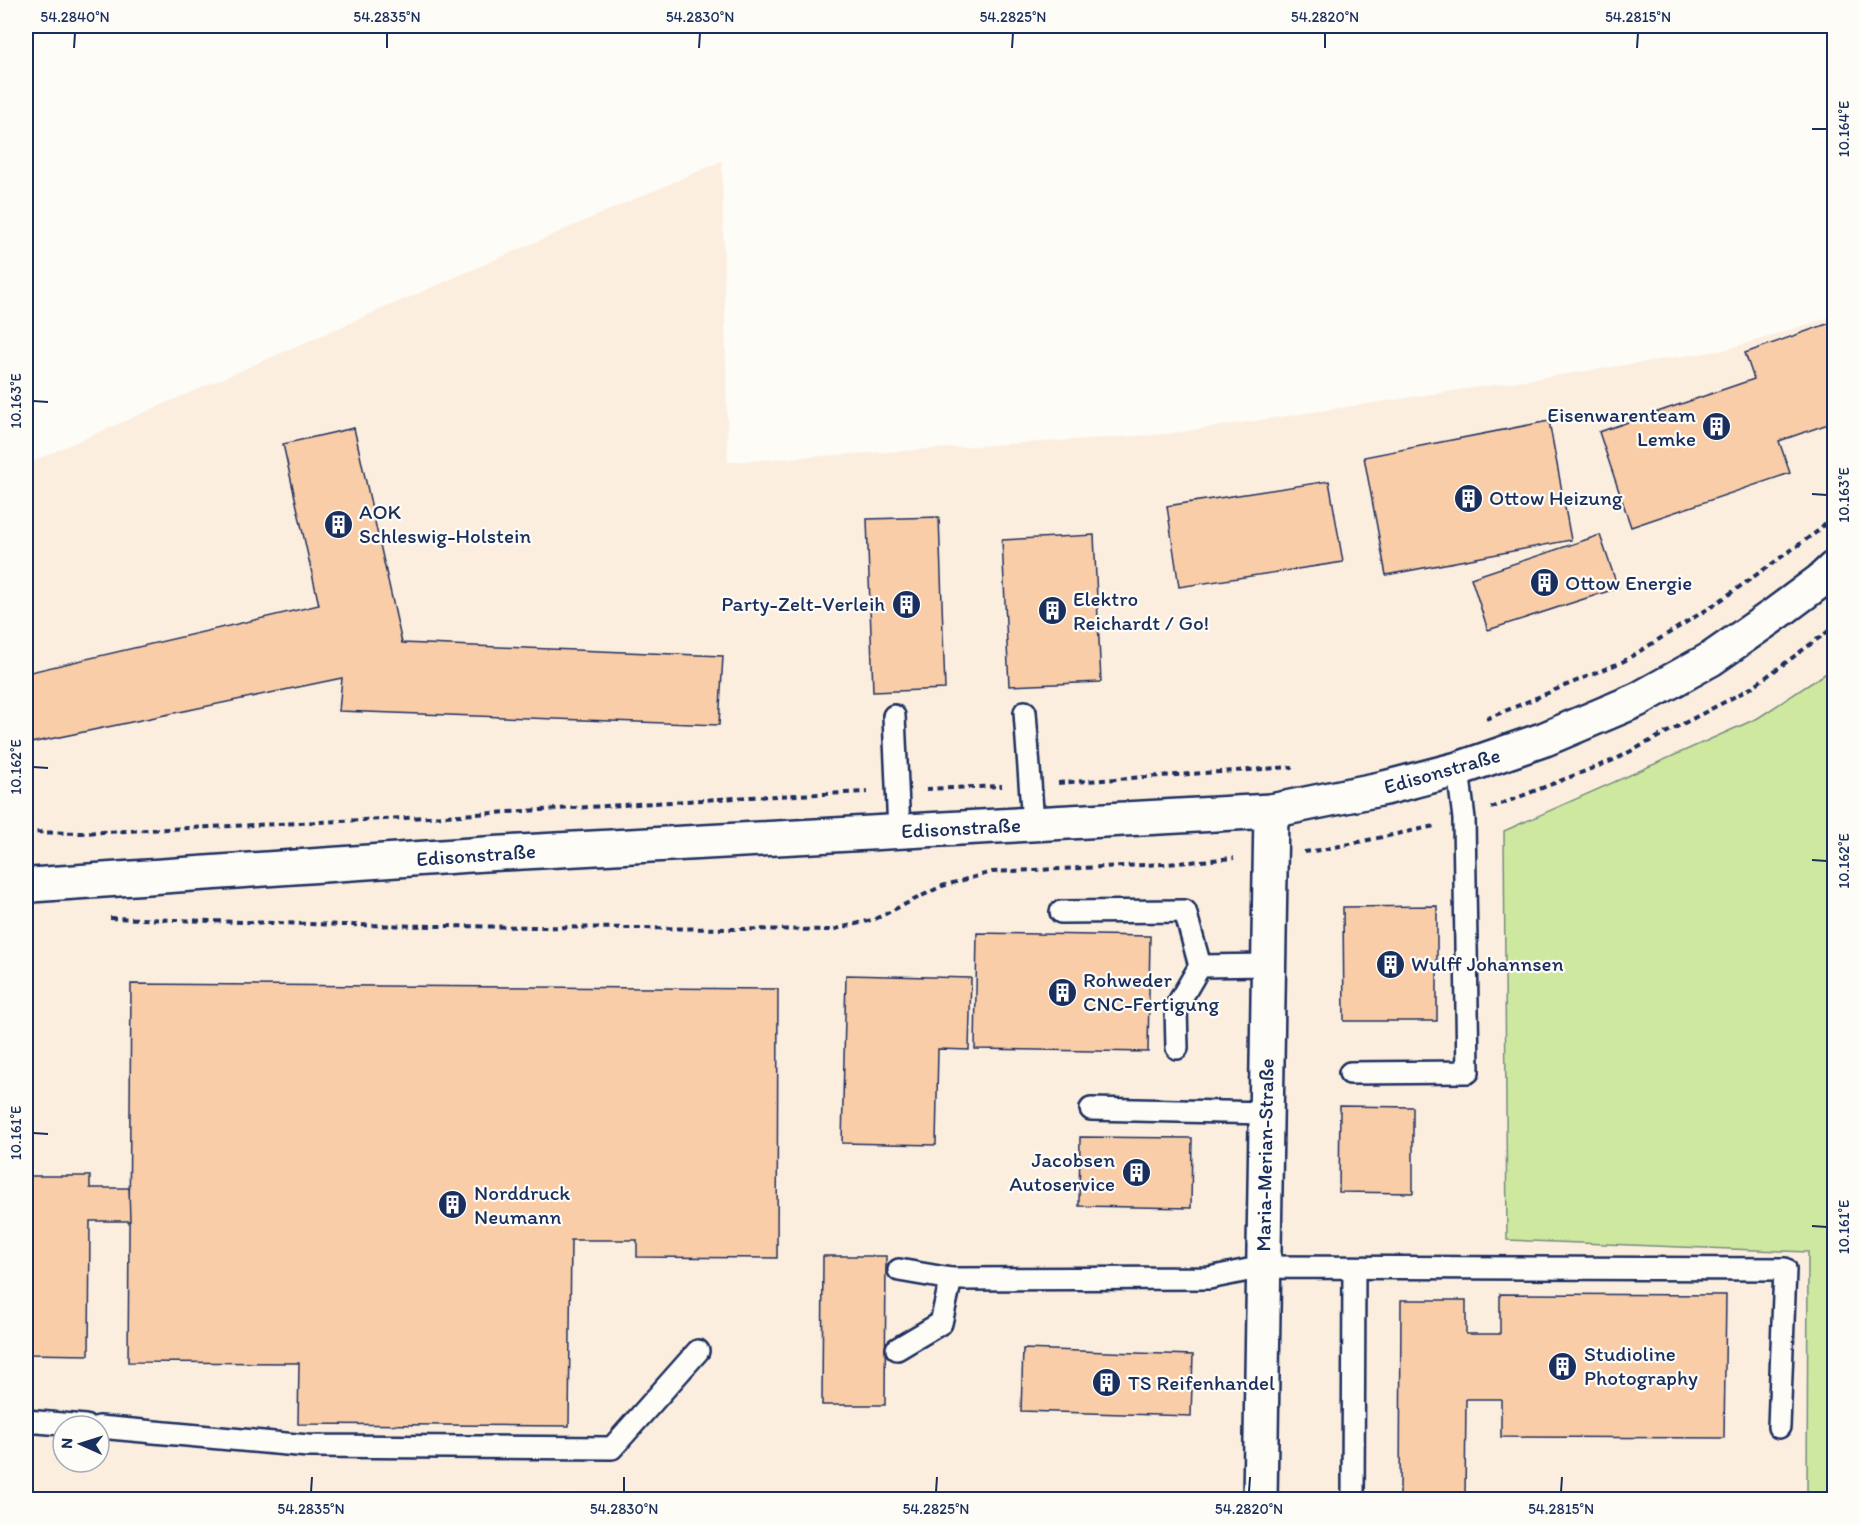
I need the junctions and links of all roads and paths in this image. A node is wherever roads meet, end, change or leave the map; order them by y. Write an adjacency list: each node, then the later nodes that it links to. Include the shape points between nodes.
1 (1834, 514): 5 (path, via 1818,531 1714,605 1624,661)
2 (1834, 568): 7 (street, Edisonstraße, via 1711,659 1637,700 1545,740)
3 (1025, 712): 8 (lane)
4 (894, 716): 9 (lane)
5 (1485, 719)
6 (1298, 767): 8 (path)
7 (1458, 769): 10 (street, Edisonstraße); 19 (lane, via 1464,819 1468,1072)
8 (1030, 785): 9 (path); 11 (lane)
9 (897, 791): 12 (lane); 13 (path, via 416,818)
10 (1271, 812): 11 (street, Edisonstraße); 16 (street, Maria-Merian-Straße)
11 (1033, 824): 12 (street, Edisonstraße)
12 (899, 831): 14 (street, Edisonstraße, via 484,854)
13 (26, 832)
14 (28, 886)
15 (1061, 912): 17 (lane, via 1185,911)
16 (1268, 965): 17 (lane); 21 (street, Maria-Merian-Straße)
17 (1200, 966): 18 (lane, via 1176,1007)
18 (1177, 1048)
19 (1350, 1073)
20 (1091, 1109): 21 (lane)
21 (1266, 1113): 22 (street, Maria-Merian-Straße)
22 (1263, 1267): 23 (lane); 25 (lane, via 1209,1278); 32 (street, Maria-Merian-Straße)
23 (1354, 1268): 30 (lane, via 1785,1269); 33 (lane)
24 (899, 1270): 25 (lane)
25 (951, 1279): 26 (lane, via 941,1323)
26 (897, 1349)
27 (698, 1351): 31 (lane, via 612,1448 308,1446)
28 (26, 1421): 29 (lane)
29 (51, 1423)
30 (1779, 1427)
31 (111, 1428)
32 (1260, 1500)
33 (1353, 1500)

